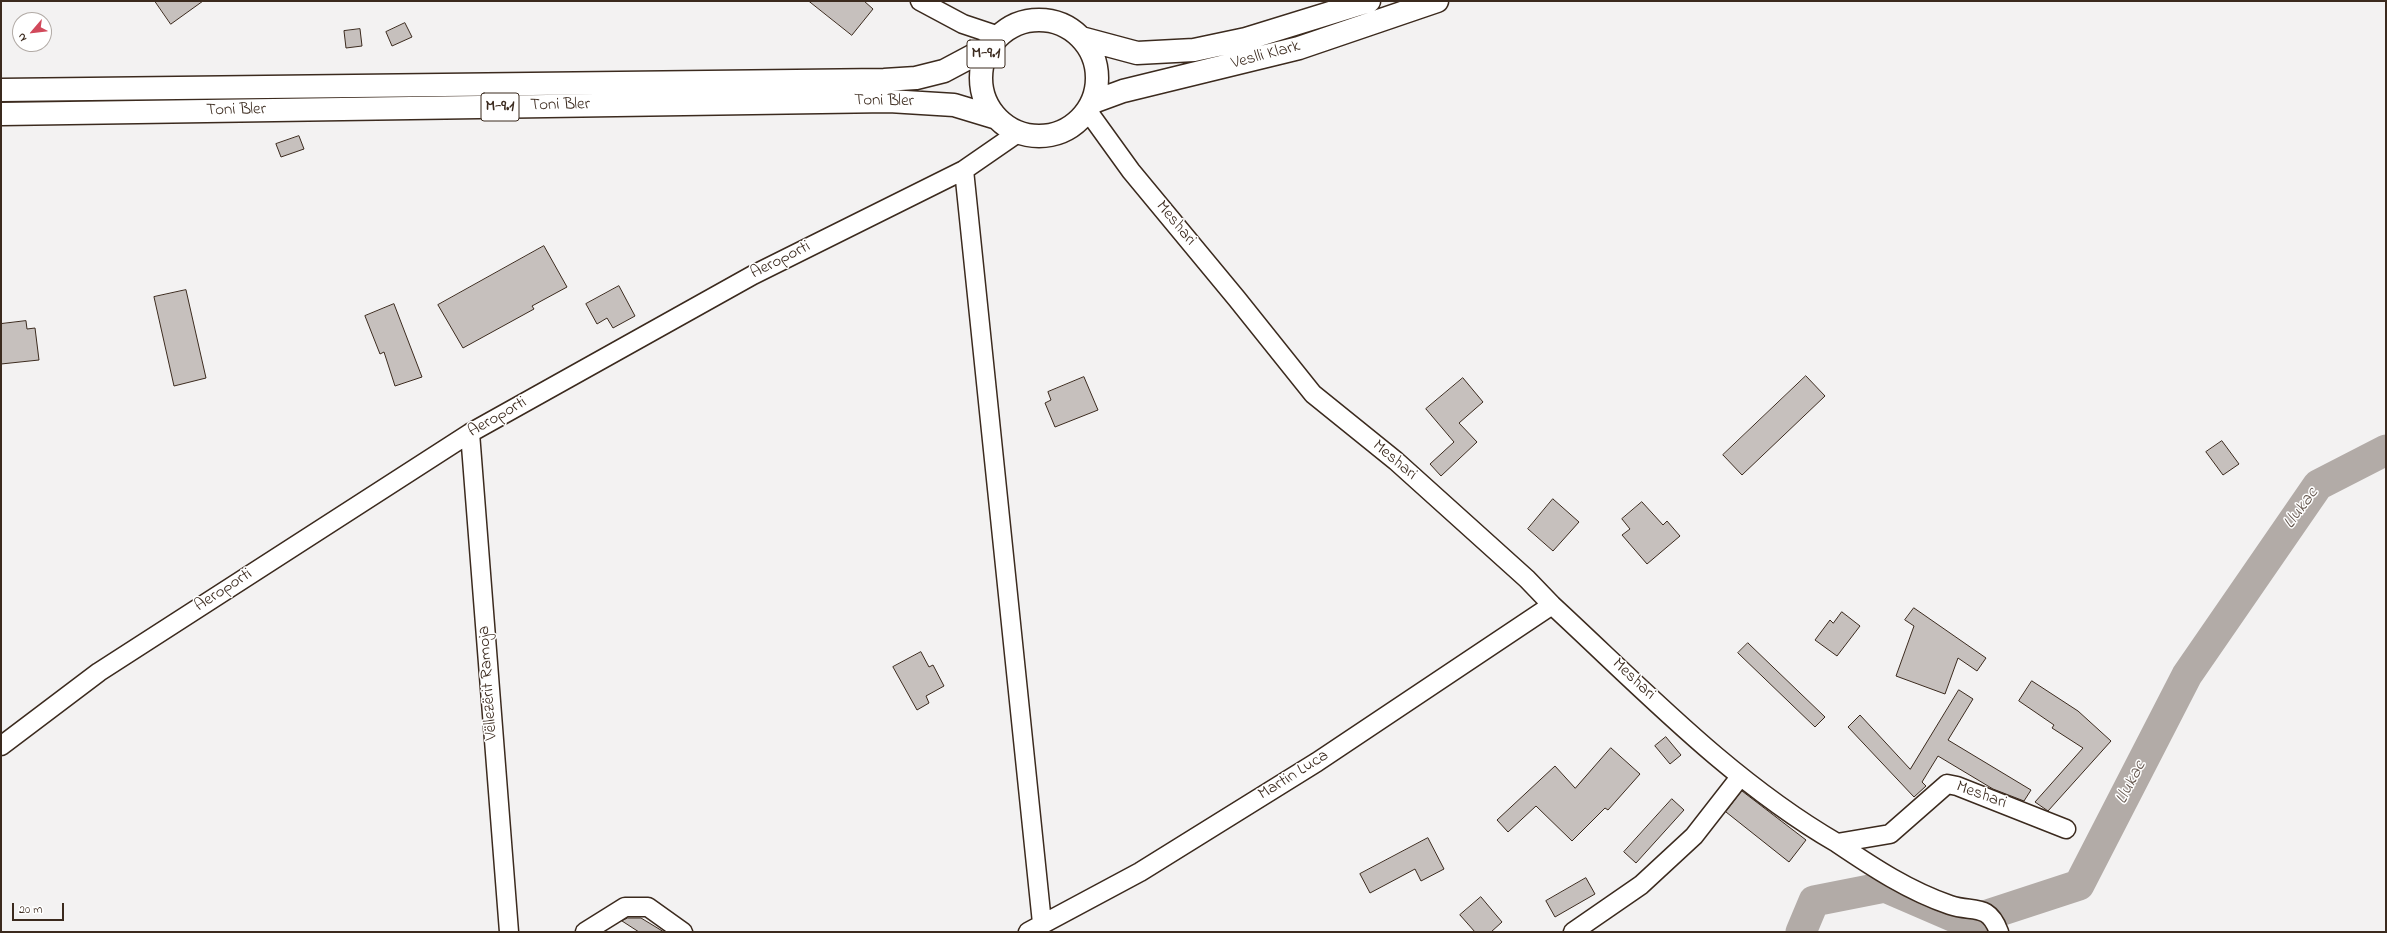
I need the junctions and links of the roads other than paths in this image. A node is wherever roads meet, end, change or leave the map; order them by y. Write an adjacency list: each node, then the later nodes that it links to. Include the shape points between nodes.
1 (920, 1): 5 (street)
2 (1369, 1): 4 (main road, Veslli Klark / M-9.1, via 1246,39 1194,50 1137,53)
3 (1437, 1): 7 (main road, Veslli Klark / M-9.1, via 1299,48 1123,91)
4 (1081, 38): 5 (main road, M-9.1, via 1059,23 1034,20 1009,28); 7 (main road, M-9.1, via 1094,60 1097,73)
5 (995, 41): 6 (main road, Toni Bler / M-9.1, via 944,71 916,78 884,80); 9 (main road, M-9.1, via 985,58 982,83 984,96)
6 (1, 90)
7 (1090, 106): 10 (main road, M-9.1, via 1079,120 1057,133 1045,136); 13 (street, Meshari, via 1131,171 1313,394 1396,462 1527,579)
8 (1, 114): 9 (main road, Toni Bler / M-9.1, via 889,101 954,105)
9 (997, 118): 10 (main road, M-9.1)
10 (1019, 132): 11 (street, Aeroporti)
11 (964, 170): 12 (street, Aeroporti, via 753,275); 18 (street)
12 (470, 433): 14 (street, Aeroporti, via 99,672); 19 (street, Vëllezërit Ramoja)
13 (1552, 605): 15 (street, Meshari); 18 (street, Martin Luca, via 1317,762 1140,872)
14 (1, 746)
15 (1740, 777): 17 (street, Meshari, via 1798,820); 22 (street, via 1694,836 1641,885)
16 (2066, 829): 17 (street, Meshari, via 1947,784 1890,834)
17 (1838, 844): 23 (street, via 1893,880 1928,897 1957,907 1980,909 1996,922)
18 (1035, 928)
19 (509, 932)
20 (585, 932): 21 (street, via 625,907 648,907)
21 (683, 932)
22 (1573, 932)
23 (1999, 932)

